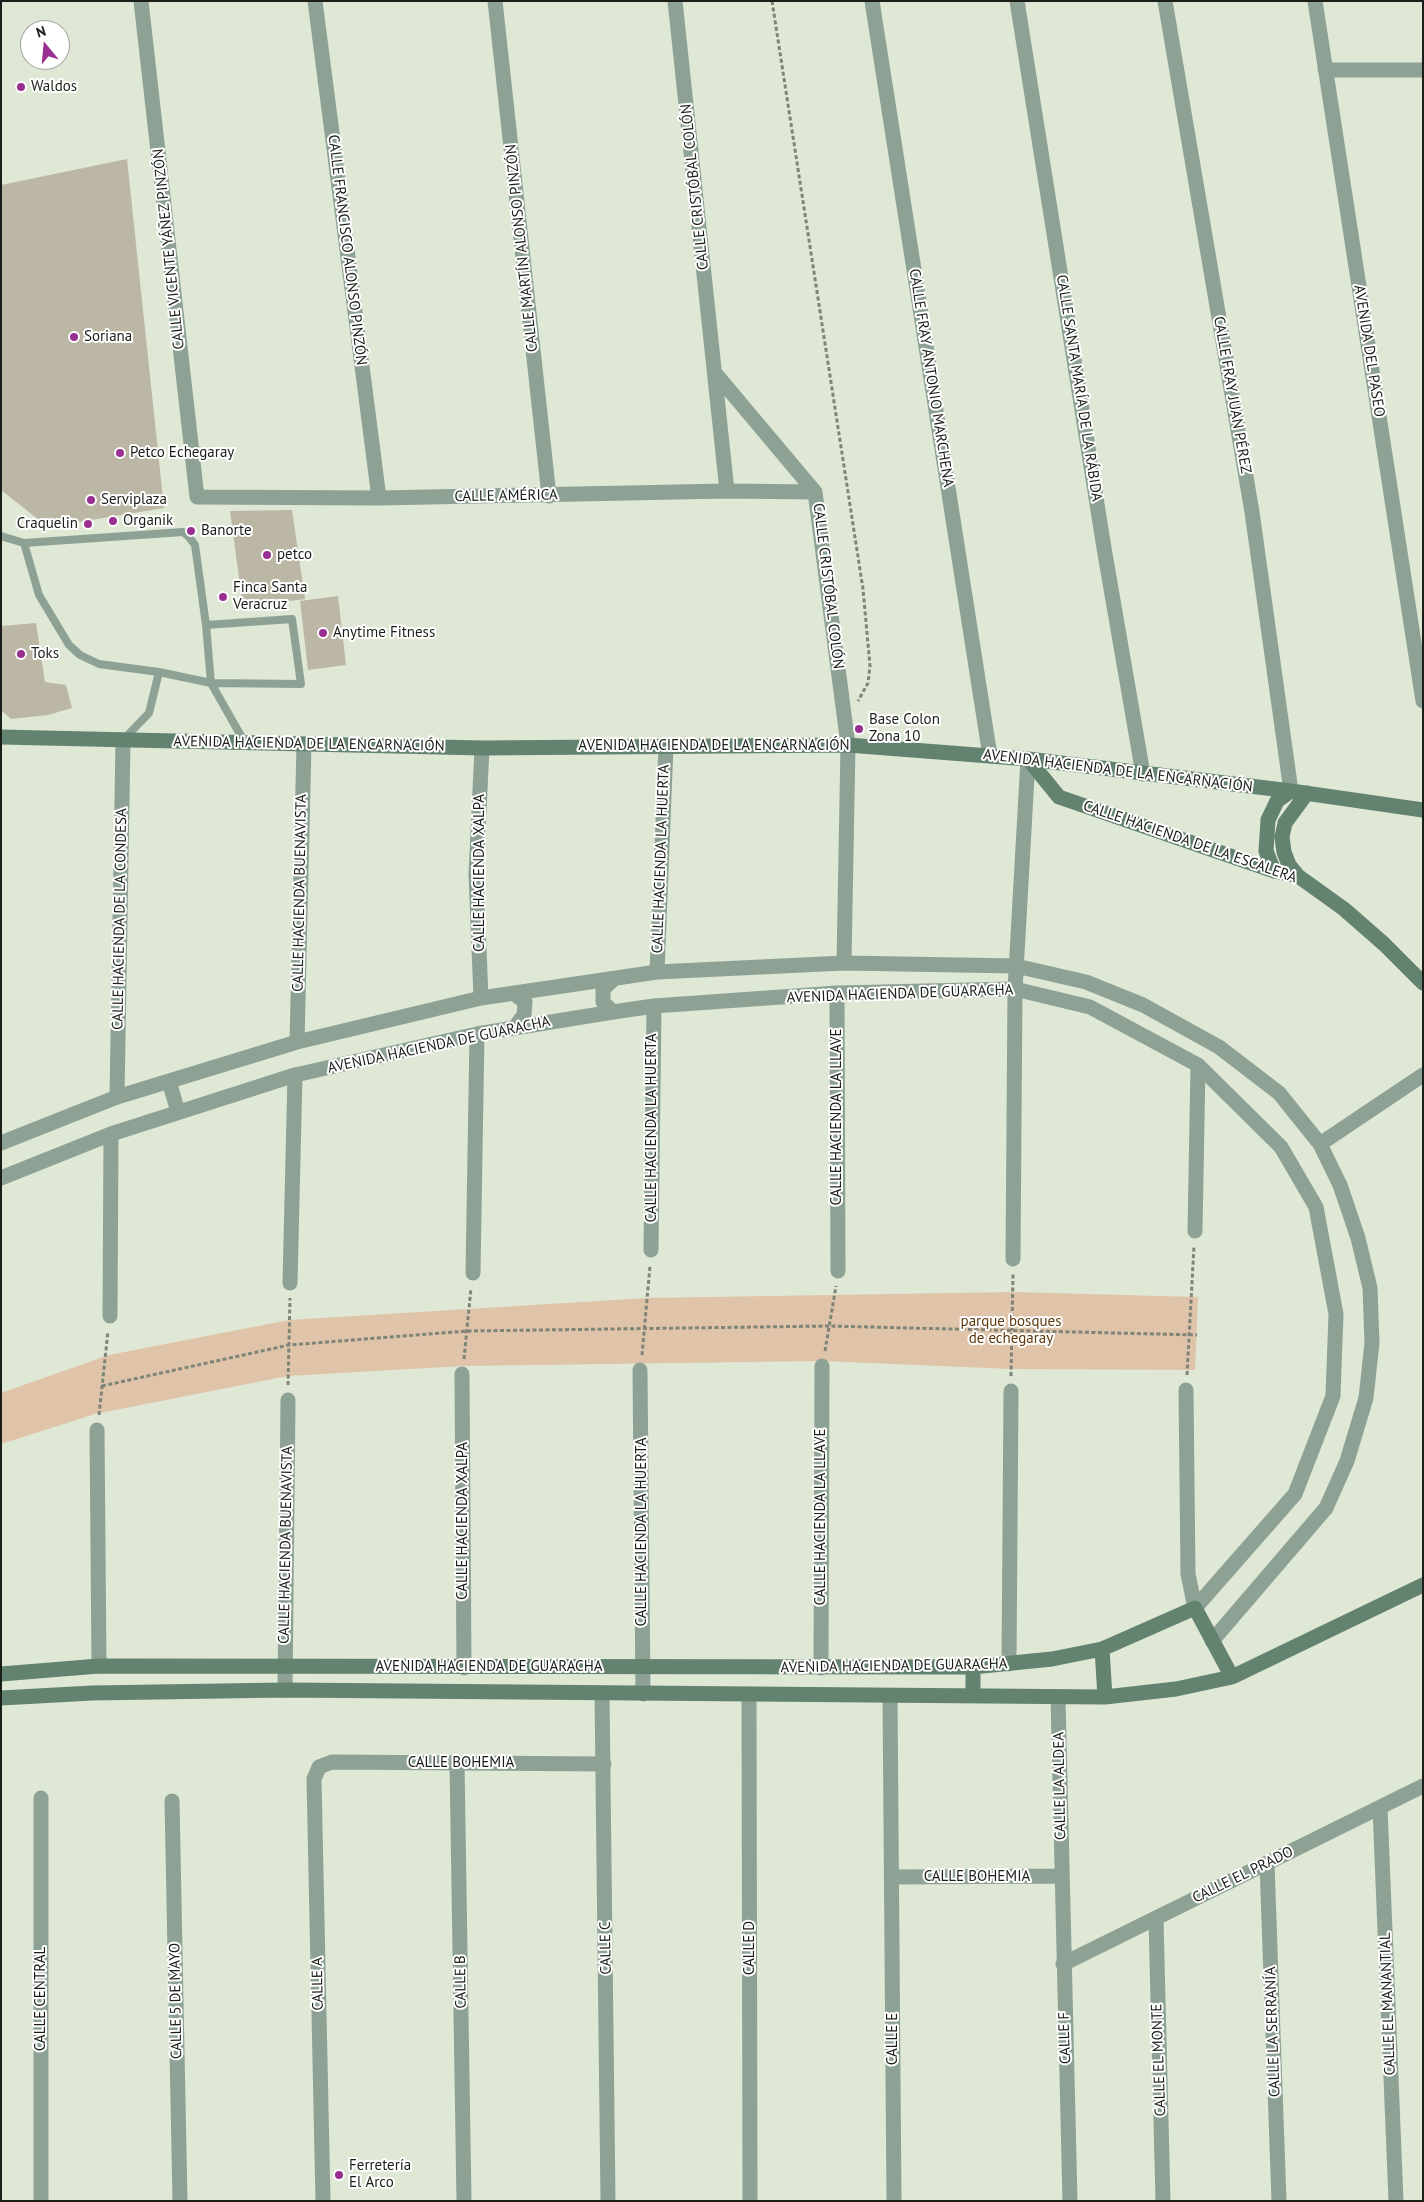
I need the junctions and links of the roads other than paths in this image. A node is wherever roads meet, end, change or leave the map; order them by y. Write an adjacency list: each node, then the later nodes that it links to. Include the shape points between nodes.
1 (141, 1): 15 (street, CALLE VICENTE YÁÑEZ PINZÓN)
2 (315, 1): 16 (street, CALLE FRANCISCO ALONSO PINZÓN)
3 (495, 1): 14 (street, CALLE MARTÍN ALONSO PINZÓN)
4 (675, 1): 11 (street, CALLE CRISTÓBAL COLÓN)
5 (872, 1): 31 (street, CALLE FRAY ANTONIO MARCHENA)
6 (1018, 1): 33 (street, CALLE SANTA MARÍA DE LA RÁBIDA)
7 (1164, 1): 34 (street, CALLE FRAY JUAN PÉREZ, via 1252,512)
8 (1315, 1): 9 (street, AVENIDA DEL PASEO)
9 (1325, 70): 10 (street); 22 (street, AVENIDA DEL PASEO)
10 (1423, 70)
11 (715, 373): 12 (street, CALLE CRISTÓBAL COLÓN); 13 (street, CALLE CRISTÓBAL COLÓN)
12 (727, 491): 13 (street, CALLE AMÉRICA); 14 (street, CALLE AMÉRICA)
13 (816, 492): 28 (street, CALLE CRISTÓBAL COLÓN)
14 (549, 496): 16 (street, CALLE AMÉRICA)
15 (198, 497): 16 (street, CALLE AMÉRICA)
16 (379, 498)
17 (1, 536): 18 (lane)
18 (24, 543): 19 (lane, via 183,532 195,546); 20 (lane, via 39,595 69,645 80,655 99,664)
19 (206, 625): 21 (lane); 21 (lane, via 292,619 301,684)
20 (159, 672): 21 (lane); 25 (lane, via 149,713)
21 (211, 683): 26 (lane)
22 (1423, 701)
23 (1, 724): 24 (main road)
24 (8, 738): 25 (main road, AVENIDA HACIENDA DE LA ENCARNACIÓN)
25 (123, 741): 26 (main road, AVENIDA HACIENDA DE LA ENCARNACIÓN); 57 (street, CALLE HACIENDA DE LA CONDESA)
26 (245, 743): 27 (main road, AVENIDA HACIENDA DE LA ENCARNACIÓN)
27 (304, 744): 30 (main road, AVENIDA HACIENDA DE LA ENCARNACIÓN); 52 (street, CALLE HACIENDA BUENAVISTA)
28 (848, 745): 29 (main road, AVENIDA HACIENDA DE LA ENCARNACIÓN); 31 (main road, AVENIDA HACIENDA DE LA ENCARNACIÓN); 39 (street)
29 (666, 746): 30 (main road, AVENIDA HACIENDA DE LA ENCARNACIÓN); 41 (street, CALLE HACIENDA LA HUERTA)
30 (482, 748): 47 (street, CALLE HACIENDA XALPA, via 476,874)
31 (990, 756): 32 (main road, AVENIDA HACIENDA DE LA ENCARNACIÓN)
32 (1028, 759): 33 (main road, AVENIDA HACIENDA DE LA ENCARNACIÓN); 37 (main road, CALLE HACIENDA DE LA ESCALERA, via 1060,797); 40 (street)
33 (1143, 774): 34 (main road, AVENIDA HACIENDA DE LA ENCARNACIÓN)
34 (1291, 791): 35 (main road, AVENIDA HACIENDA DE LA ENCARNACIÓN); 37 (main road, via 1277,801 1268,820 1266,851)
35 (1306, 793): 36 (main road, AVENIDA HACIENDA DE LA ENCARNACIÓN); 38 (main road, via 1285,823 1282,837 1289,865)
36 (1423, 810)
37 (1274, 870): 38 (main road, CALLE HACIENDA DE LA ESCALERA)
38 (1298, 876): 43 (main road, CALLE HACIENDA DE LA ESCALERA, via 1344,909)
39 (844, 963): 40 (street, AVENIDA HACIENDA DE GUARACHA); 41 (street, AVENIDA HACIENDA DE GUARACHA)
40 (1016, 966): 44 (street); 61 (street, AVENIDA HACIENDA DE GUARACHA, via 1086,982 1142,1005 1219,1047 1279,1093)
41 (657, 972): 42 (street, AVENIDA HACIENDA DE GUARACHA)
42 (614, 979): 46 (street, AVENIDA HACIENDA DE GUARACHA); 49 (street, via 603,989 603,1002)
43 (1423, 983)
44 (1015, 989): 45 (street, AVENIDA HACIENDA DE GUARACHA); 53 (street, AVENIDA HACIENDA DE GUARACHA, via 1090,1007); 65 (street)
45 (837, 993): 48 (street, AVENIDA HACIENDA DE GUARACHA); 66 (street, CALLE HACIENDA LA LLAVE)
46 (516, 994): 47 (street, AVENIDA HACIENDA DE GUARACHA); 50 (street, via 525,1002 524,1015)
47 (481, 998): 52 (street, AVENIDA HACIENDA DE GUARACHA)
48 (654, 1006): 49 (street, AVENIDA HACIENDA DE GUARACHA); 64 (street, CALLE HACIENDA LA HUERTA)
49 (613, 1012): 50 (street, AVENIDA HACIENDA DE GUARACHA)
50 (515, 1028): 51 (street, AVENIDA HACIENDA DE GUARACHA)
51 (477, 1034): 54 (street, AVENIDA HACIENDA DE GUARACHA); 67 (street)
52 (297, 1042): 56 (street, AVENIDA HACIENDA DE GUARACHA)
53 (1198, 1065): 63 (street); 78 (street, AVENIDA HACIENDA DE GUARACHA, via 1281,1147 1316,1208 1336,1314 1333,1396 1295,1494)
54 (295, 1075): 58 (street, AVENIDA HACIENDA DE GUARACHA); 68 (street)
55 (1423, 1075): 61 (street)
56 (169, 1081): 57 (street, AVENIDA HACIENDA DE GUARACHA); 58 (street)
57 (117, 1097): 60 (street, AVENIDA HACIENDA DE GUARACHA)
58 (178, 1112): 59 (street, AVENIDA HACIENDA DE GUARACHA)
59 (111, 1134): 62 (street, AVENIDA HACIENDA DE GUARACHA); 69 (street)
60 (1, 1143)
61 (1320, 1144): 79 (street, AVENIDA HACIENDA DE GUARACHA, via 1340,1185 1370,1288 1372,1343 1366,1398 1347,1461 1326,1508)
62 (1, 1178)
63 (1195, 1231)
64 (651, 1250)
65 (1013, 1259)
66 (838, 1271)
67 (473, 1273)
68 (290, 1283)
69 (110, 1316)
70 (822, 1366): 87 (street, CALLE HACIENDA LA LLAVE)
71 (640, 1370): 86 (street, CALLE HACIENDA LA HUERTA)
72 (462, 1374): 85 (street, CALLE HACIENDA XALPA)
73 (1186, 1390): 78 (street, via 1188,1574)
74 (1011, 1391): 81 (street)
75 (288, 1400): 82 (street, CALLE HACIENDA BUENAVISTA)
76 (97, 1430): 83 (street)
77 (1423, 1585): 89 (main road, AVENIDA HACIENDA DE GUARACHA)
78 (1195, 1608): 79 (main road); 80 (main road, AVENIDA HACIENDA DE GUARACHA)
79 (1212, 1641): 89 (main road)
80 (1102, 1648): 81 (main road, AVENIDA HACIENDA DE GUARACHA, via 1052,1660); 97 (main road)
81 (1009, 1664): 84 (main road, AVENIDA HACIENDA DE GUARACHA)
82 (285, 1665): 83 (main road, AVENIDA HACIENDA DE GUARACHA); 85 (main road, AVENIDA HACIENDA DE GUARACHA); 90 (street, CALLE HACIENDA BUENAVISTA)
83 (99, 1666): 88 (main road, AVENIDA HACIENDA DE GUARACHA)
84 (973, 1667): 87 (main road, AVENIDA HACIENDA DE GUARACHA); 95 (main road)
85 (464, 1668): 86 (main road, AVENIDA HACIENDA DE GUARACHA)
86 (643, 1668): 87 (main road, AVENIDA HACIENDA DE GUARACHA); 92 (street, CALLE HACIENDA LA HUERTA)
87 (821, 1668)
88 (1, 1674)
89 (1232, 1677): 97 (main road, AVENIDA HACIENDA DE GUARACHA, via 1176,1689)
90 (285, 1690): 91 (main road, AVENIDA HACIENDA DE GUARACHA); 98 (main road, AVENIDA HACIENDA DE GUARACHA)
91 (602, 1694): 92 (main road, AVENIDA HACIENDA DE GUARACHA); 100 (street, CALLE C)
92 (643, 1694): 93 (main road, AVENIDA HACIENDA DE GUARACHA)
93 (749, 1694): 94 (main road, AVENIDA HACIENDA DE GUARACHA); 116 (street, CALLE D)
94 (890, 1696): 95 (main road, AVENIDA HACIENDA DE GUARACHA); 108 (street, CALLE E)
95 (972, 1696): 96 (main road, AVENIDA HACIENDA DE GUARACHA)
96 (1058, 1697): 97 (main road, AVENIDA HACIENDA DE GUARACHA); 107 (street, CALLE LA ALDEA)
97 (1105, 1697)
98 (1, 1698)
99 (457, 1763): 100 (street, CALLE BOHEMIA); 101 (street, CALLE BOHEMIA, via 332,1762); 114 (street, CALLE B)
100 (604, 1764): 115 (street, CALLE C)
101 (319, 1767): 113 (street, CALLE A, via 314,1779)
102 (1423, 1786): 105 (street, CALLE EL PRADO)
103 (41, 1798): 111 (street, CALLE CENTRAL)
104 (172, 1800): 112 (street, CALLE 5 DE MAYO)
105 (1380, 1808): 106 (street, CALLE EL PRADO); 121 (street, CALLE EL MANANTIAL)
106 (1267, 1864): 109 (street, CALLE EL PRADO); 120 (street, CALLE LA SERRANÍA)
107 (1061, 1876): 108 (street, CALLE BOHEMIA); 110 (street, CALLE F)
108 (892, 1877): 117 (street, CALLE E)
109 (1156, 1919): 110 (street, CALLE EL PRADO); 119 (street, CALLE EL MONTE)
110 (1063, 1964): 118 (street, CALLE F)
111 (41, 2201)
112 (180, 2201)
113 (323, 2201)
114 (464, 2201)
115 (608, 2201)
116 (750, 2201)
117 (894, 2201)
118 (1070, 2201)
119 (1163, 2201)
120 (1279, 2201)
121 (1396, 2201)

